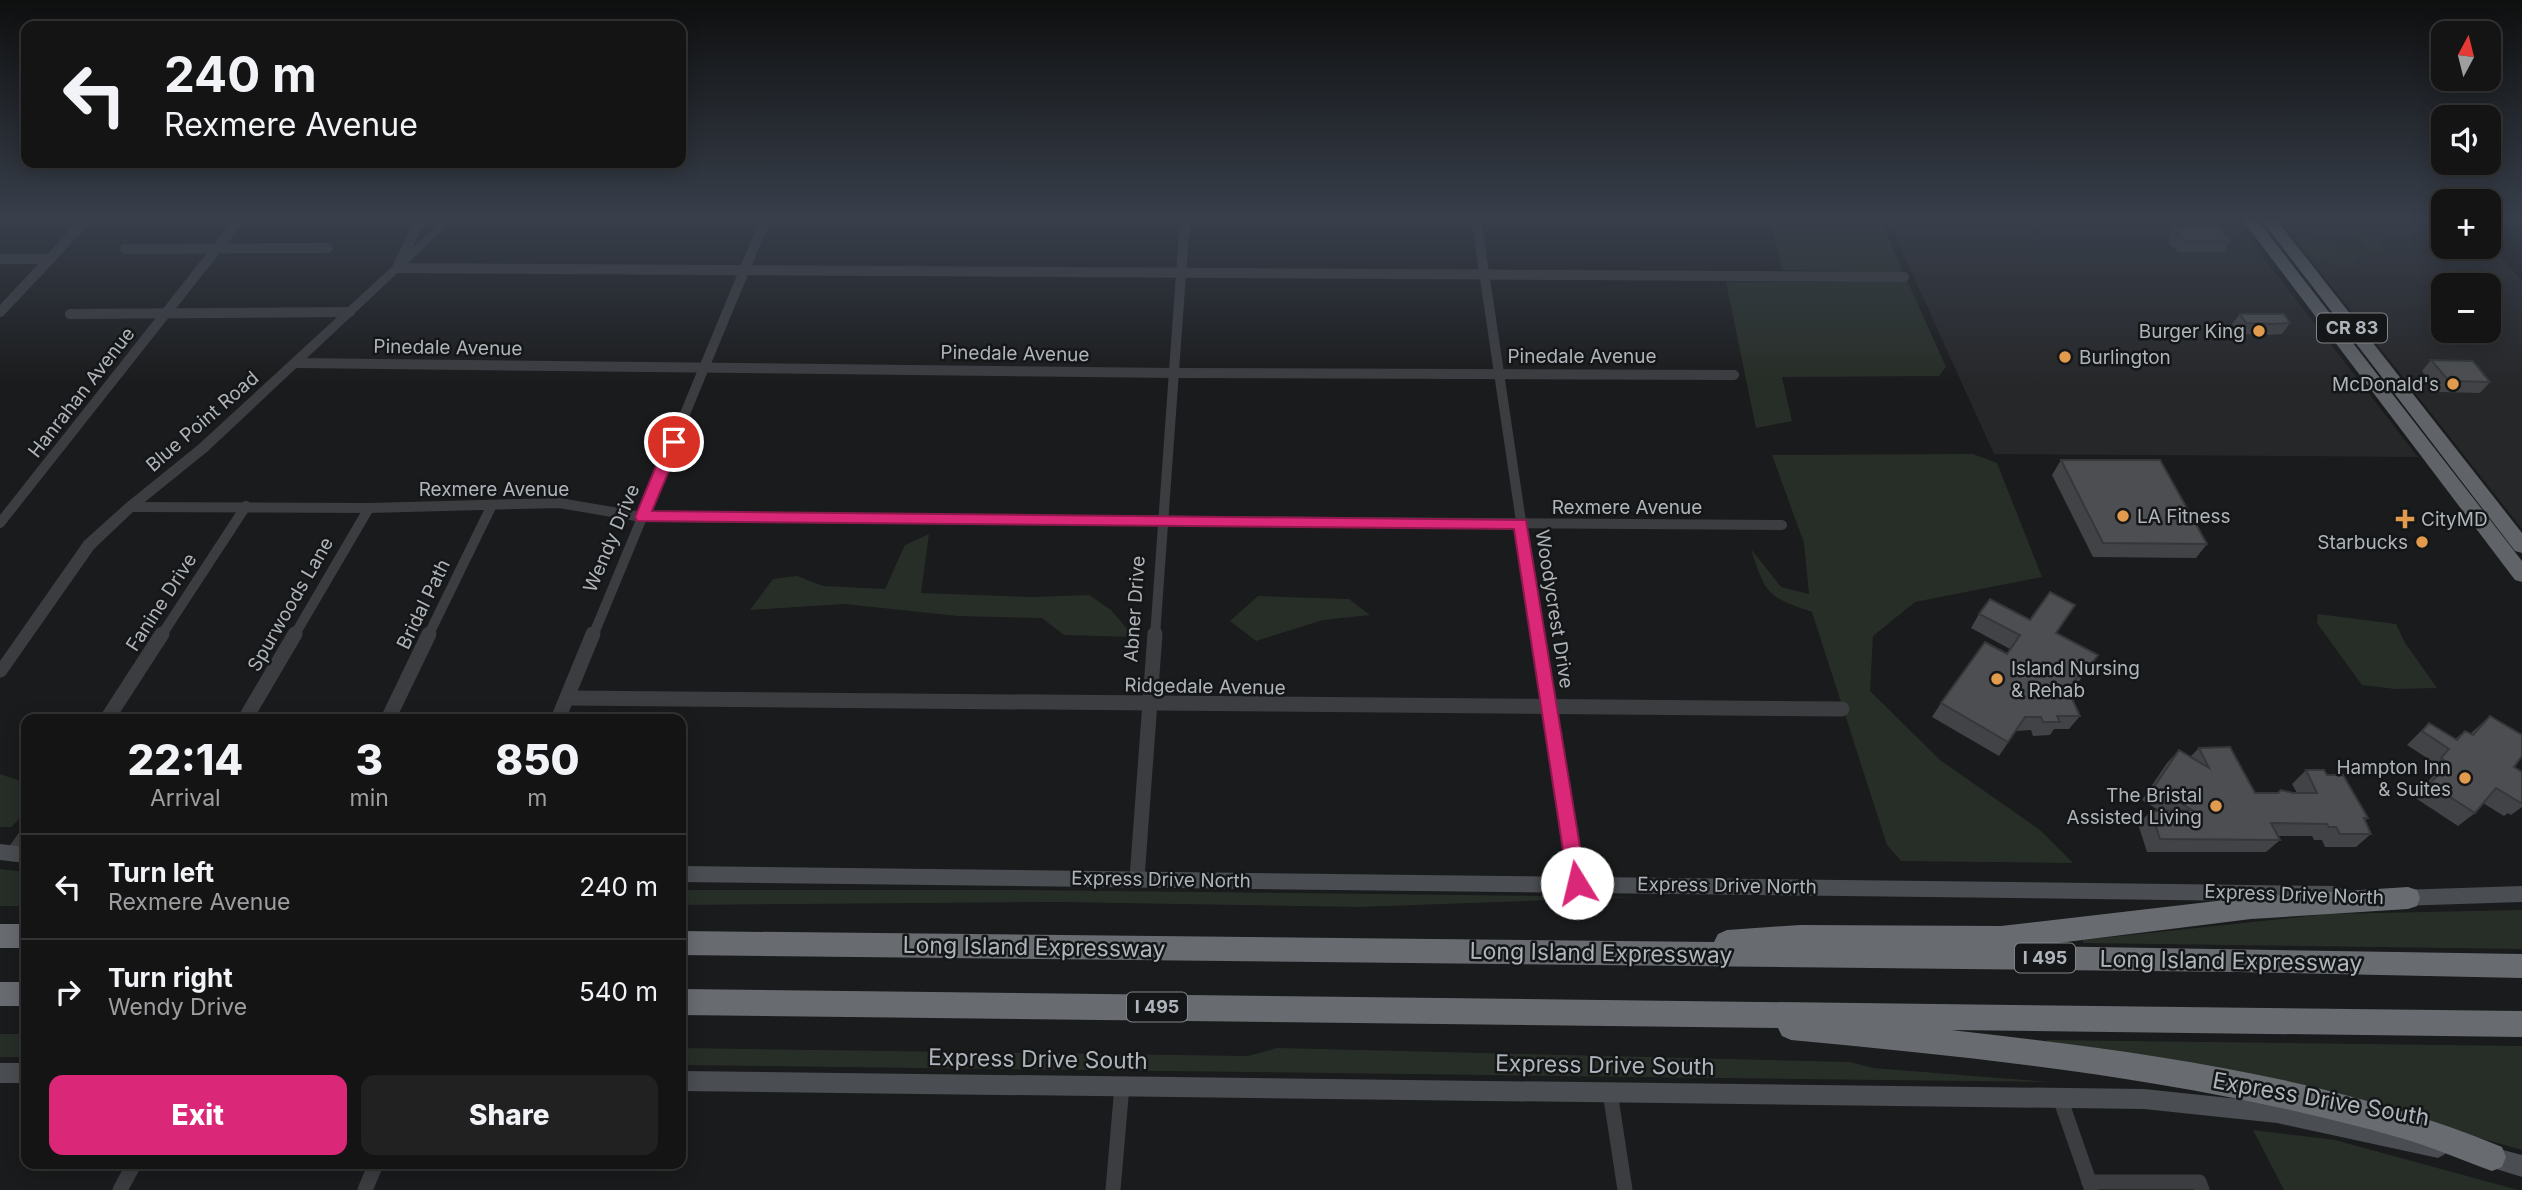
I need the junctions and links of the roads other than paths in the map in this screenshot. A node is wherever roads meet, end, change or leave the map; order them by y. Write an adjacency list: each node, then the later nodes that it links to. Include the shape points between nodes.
1 (1181, 273): 17 (street, Abner Drive)
2 (36, 274): 11 (street)
3 (197, 274): 13 (street, Hanrahan Avenue)
4 (391, 274): 12 (street, Blue Point Road)
5 (744, 274): 16 (street, Wendy Drive)
6 (1262, 274): 9 (street)
7 (2291, 274): 30 (highway, CR 83)
8 (2310, 274): 29 (highway, CR 83)
9 (1484, 275): 10 (street); 18 (street, Woodycrest Drive)
10 (1904, 277)
11 (0, 312)
12 (350, 312): 13 (street); 15 (street, Blue Point Road)
13 (166, 313): 14 (street); 26 (street, Hanrahan Avenue)
14 (70, 314)
15 (296, 363): 16 (street, Pinedale Avenue); 22 (street, Blue Point Road)
16 (705, 367): 17 (street, Pinedale Avenue); 24 (street, Wendy Drive)
17 (1175, 373): 18 (street, Pinedale Avenue); 25 (street, Abner Drive)
18 (1499, 374): 19 (street, Pinedale Avenue); 27 (street, Woodycrest Drive)
19 (1734, 375)
20 (492, 505): 23 (street, Rexmere Avenue); 24 (street, Rexmere Avenue, via 559,503); 38 (street, Bridal Path)
21 (246, 506): 22 (street, Rexmere Avenue); 23 (street, Rexmere Avenue); 36 (street, Fanine Drive)
22 (130, 507): 31 (street, Blue Point Road, via 89,545)
23 (369, 508): 37 (street, Spurwoods Lane)
24 (642, 517): 25 (street, Rexmere Avenue); 32 (street, Wendy Drive)
25 (1161, 520): 27 (street, Rexmere Avenue); 33 (street, Abner Drive)
26 (0, 523)
27 (1521, 524): 28 (street, Rexmere Avenue); 34 (street, Woodycrest Drive)
28 (1782, 525)
29 (2522, 547)
30 (2522, 575)
31 (0, 672)
32 (567, 698): 33 (street, Ridgedale Avenue); 39 (street, Wendy Drive)
33 (1149, 705): 34 (street, Ridgedale Avenue); 41 (street, Abner Drive)
34 (1550, 708): 35 (street, Ridgedale Avenue); 42 (street, Woodycrest Drive)
35 (1842, 709)
36 (110, 714)
37 (248, 714)
38 (390, 714)
39 (560, 714)
40 (686, 874): 41 (main road, Express Drive North)
41 (1137, 878): 42 (main road, Express Drive North)
42 (1577, 883): 44 (main road, Express Drive North, via 2282,891)
43 (2522, 894): 44 (main road, Express Drive North)
44 (2408, 898): 48 (highway, via 2276,906 2001,937 1800,937)
45 (0, 936): 46 (highway)
46 (21, 936)
47 (686, 943): 48 (highway, Long Island Expressway / I 495)
48 (1568, 953): 49 (highway, Long Island Expressway / I 495)
49 (2522, 966)
50 (0, 994): 51 (highway)
51 (21, 995)
52 (686, 1002): 53 (highway, I 495)
53 (1632, 1013): 54 (highway, I 495); 61 (highway, via 1983,1045 2149,1068 2399,1123)
54 (2522, 1024)
55 (0, 1073): 56 (main road)
56 (21, 1073)
57 (686, 1081): 58 (main road, Express Drive South)
58 (1122, 1086): 59 (main road, Express Drive South); 68 (street)
59 (1610, 1092): 60 (main road, Express Drive South); 69 (street)
60 (2060, 1098): 61 (main road, Express Drive South, via 2242,1108); 65 (street)
61 (2492, 1157): 62 (main road, Express Drive South)
62 (2522, 1166)
63 (131, 1169): 66 (street)
64 (374, 1169): 67 (street)
65 (2090, 1186): 70 (street, via 2199,1182)
66 (120, 1190)
67 (365, 1190)
68 (1113, 1190)
69 (1625, 1190)
70 (2202, 1190)

